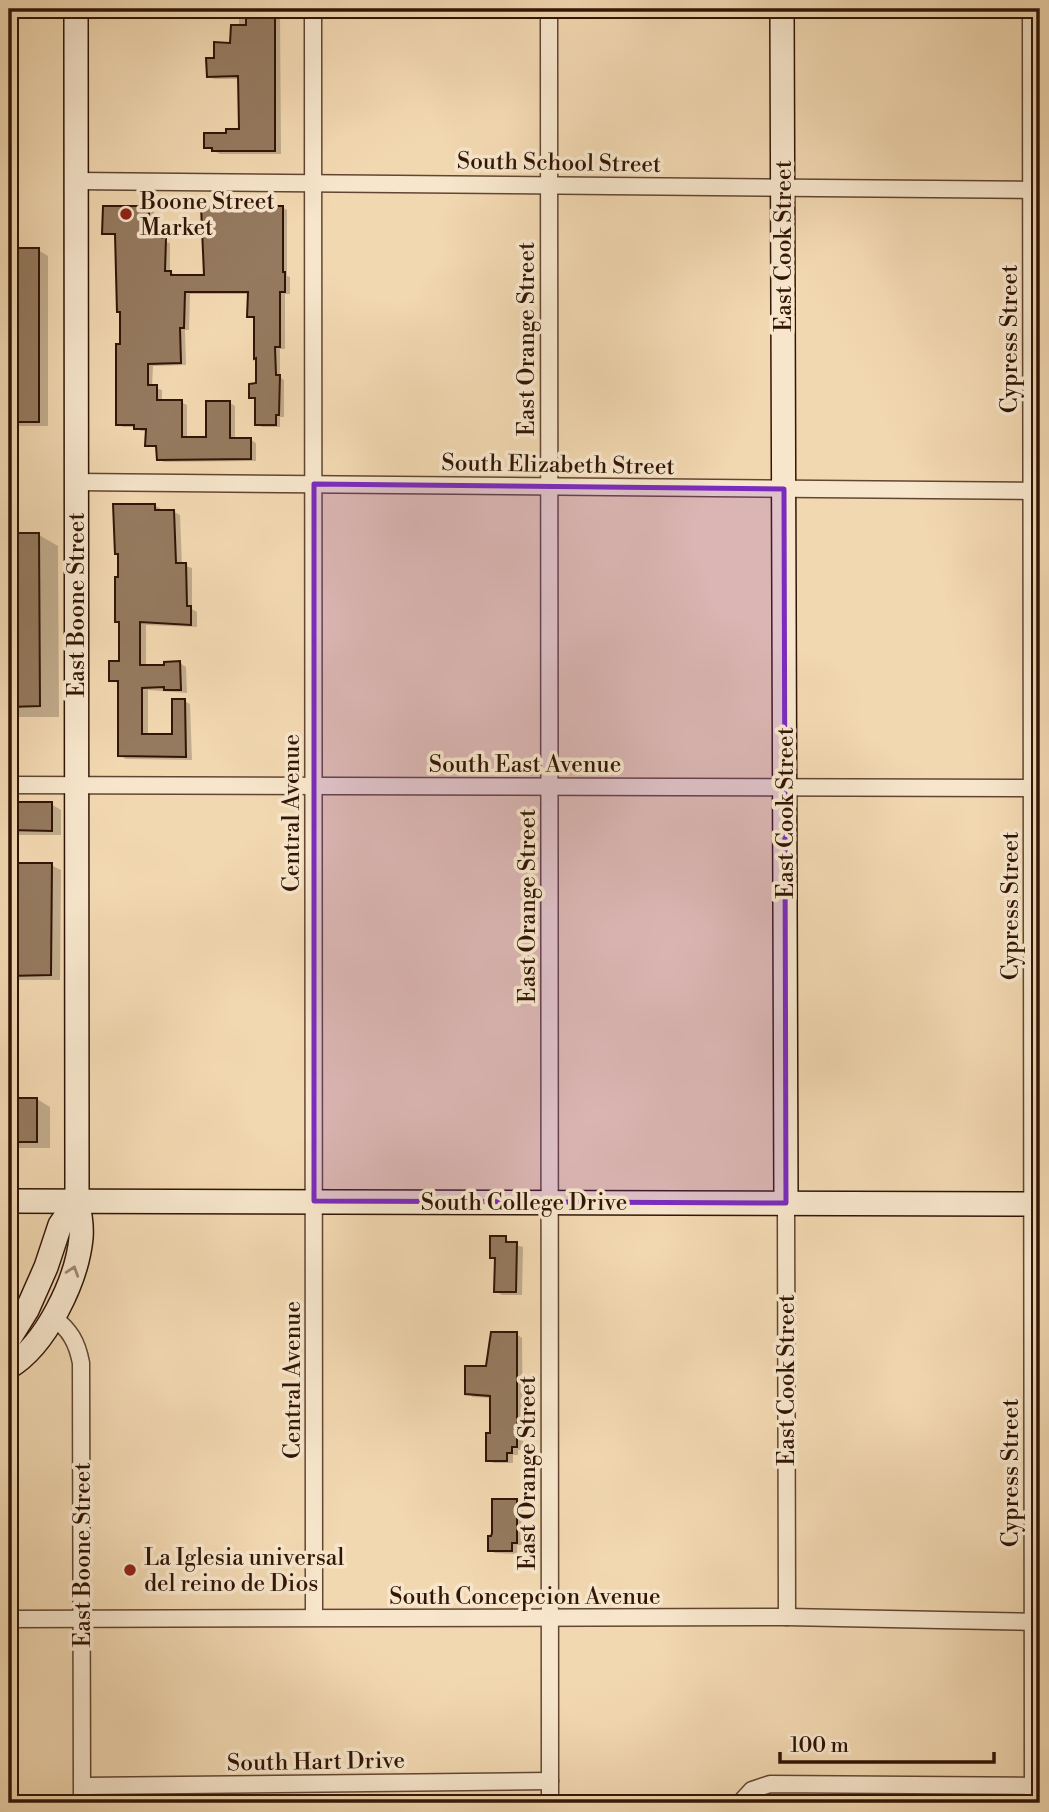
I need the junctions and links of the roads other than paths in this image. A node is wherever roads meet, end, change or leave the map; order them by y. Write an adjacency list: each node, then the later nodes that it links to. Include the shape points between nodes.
1 (76, 9): 6 (street, East Boone Street)
2 (313, 9): 7 (street, Central Avenue)
3 (549, 9): 8 (street, East Orange Street)
4 (782, 9): 9 (street, East Cook Street)
5 (1031, 9): 10 (street, Cypress Street)
6 (77, 181): 7 (street, South School Street); 11 (street, East Boone Street)
7 (313, 182): 8 (street, South School Street); 12 (street, Central Avenue)
8 (549, 184): 9 (street, South School Street); 13 (street, East Orange Street)
9 (783, 187): 10 (street, South School Street); 14 (street, East Cook Street)
10 (1036, 190): 15 (street, Cypress Street)
11 (76, 482): 12 (street, South Elizabeth Street); 17 (street, East Boone Street)
12 (314, 484): 13 (street, South Elizabeth Street); 18 (street, Central Avenue)
13 (549, 486): 14 (street, South Elizabeth Street); 19 (street, East Orange Street)
14 (784, 489): 15 (street, South Elizabeth Street); 20 (street, East Cook Street)
15 (1036, 491): 21 (street, Cypress Street)
16 (9, 785): 17 (street, South East Avenue)
17 (76, 785): 18 (street, South East Avenue); 23 (street, East Boone Street)
18 (314, 786): 19 (street, South East Avenue); 24 (street, Central Avenue)
19 (549, 787): 20 (street, South East Avenue); 25 (street, East Orange Street)
20 (785, 788): 21 (street, South East Avenue); 26 (street, East Cook Street)
21 (1036, 788): 27 (street, Cypress Street)
22 (9, 1201): 23 (street, South College Drive)
23 (77, 1201): 24 (street, South College Drive); 28 (street, East Boone Street, one-way to 23, via 72,1276 81,1239); 29 (street, via 60,1225 27,1310)
24 (314, 1201): 25 (street, South College Drive); 31 (street, Central Avenue)
25 (549, 1202): 26 (street, South College Drive); 34 (street, East Orange Street)
26 (786, 1203): 27 (street, South College Drive); 32 (street, East Cook Street)
27 (1036, 1204): 36 (street, Cypress Street)
28 (53, 1317): 30 (street, East Boone Street, via 34,1345); 35 (street, East Boone Street, via 69,1331 81,1363)
29 (9, 1339)
30 (9, 1367)
31 (314, 1617): 34 (street, South Concepcion Avenue); 35 (street, South Concepcion Avenue)
32 (787, 1617): 34 (street, South Concepcion Avenue); 36 (street, South Concepcion Avenue)
33 (9, 1619): 35 (street, South Concepcion Avenue)
34 (549, 1619): 37 (street, East Orange Street)
35 (82, 1620): 38 (street, East Boone Street)
36 (1037, 1622): 39 (street, Cypress Street)
37 (550, 1781): 38 (street, South Hart Drive); 41 (street, East Orange Street)
38 (83, 1786): 40 (street, East Boone Street)
39 (1037, 1786): 42 (street, via 769,1784 752,1790); 43 (street, Cypress Street)
40 (82, 1803)
41 (550, 1803)
42 (740, 1803)
43 (1033, 1803)

